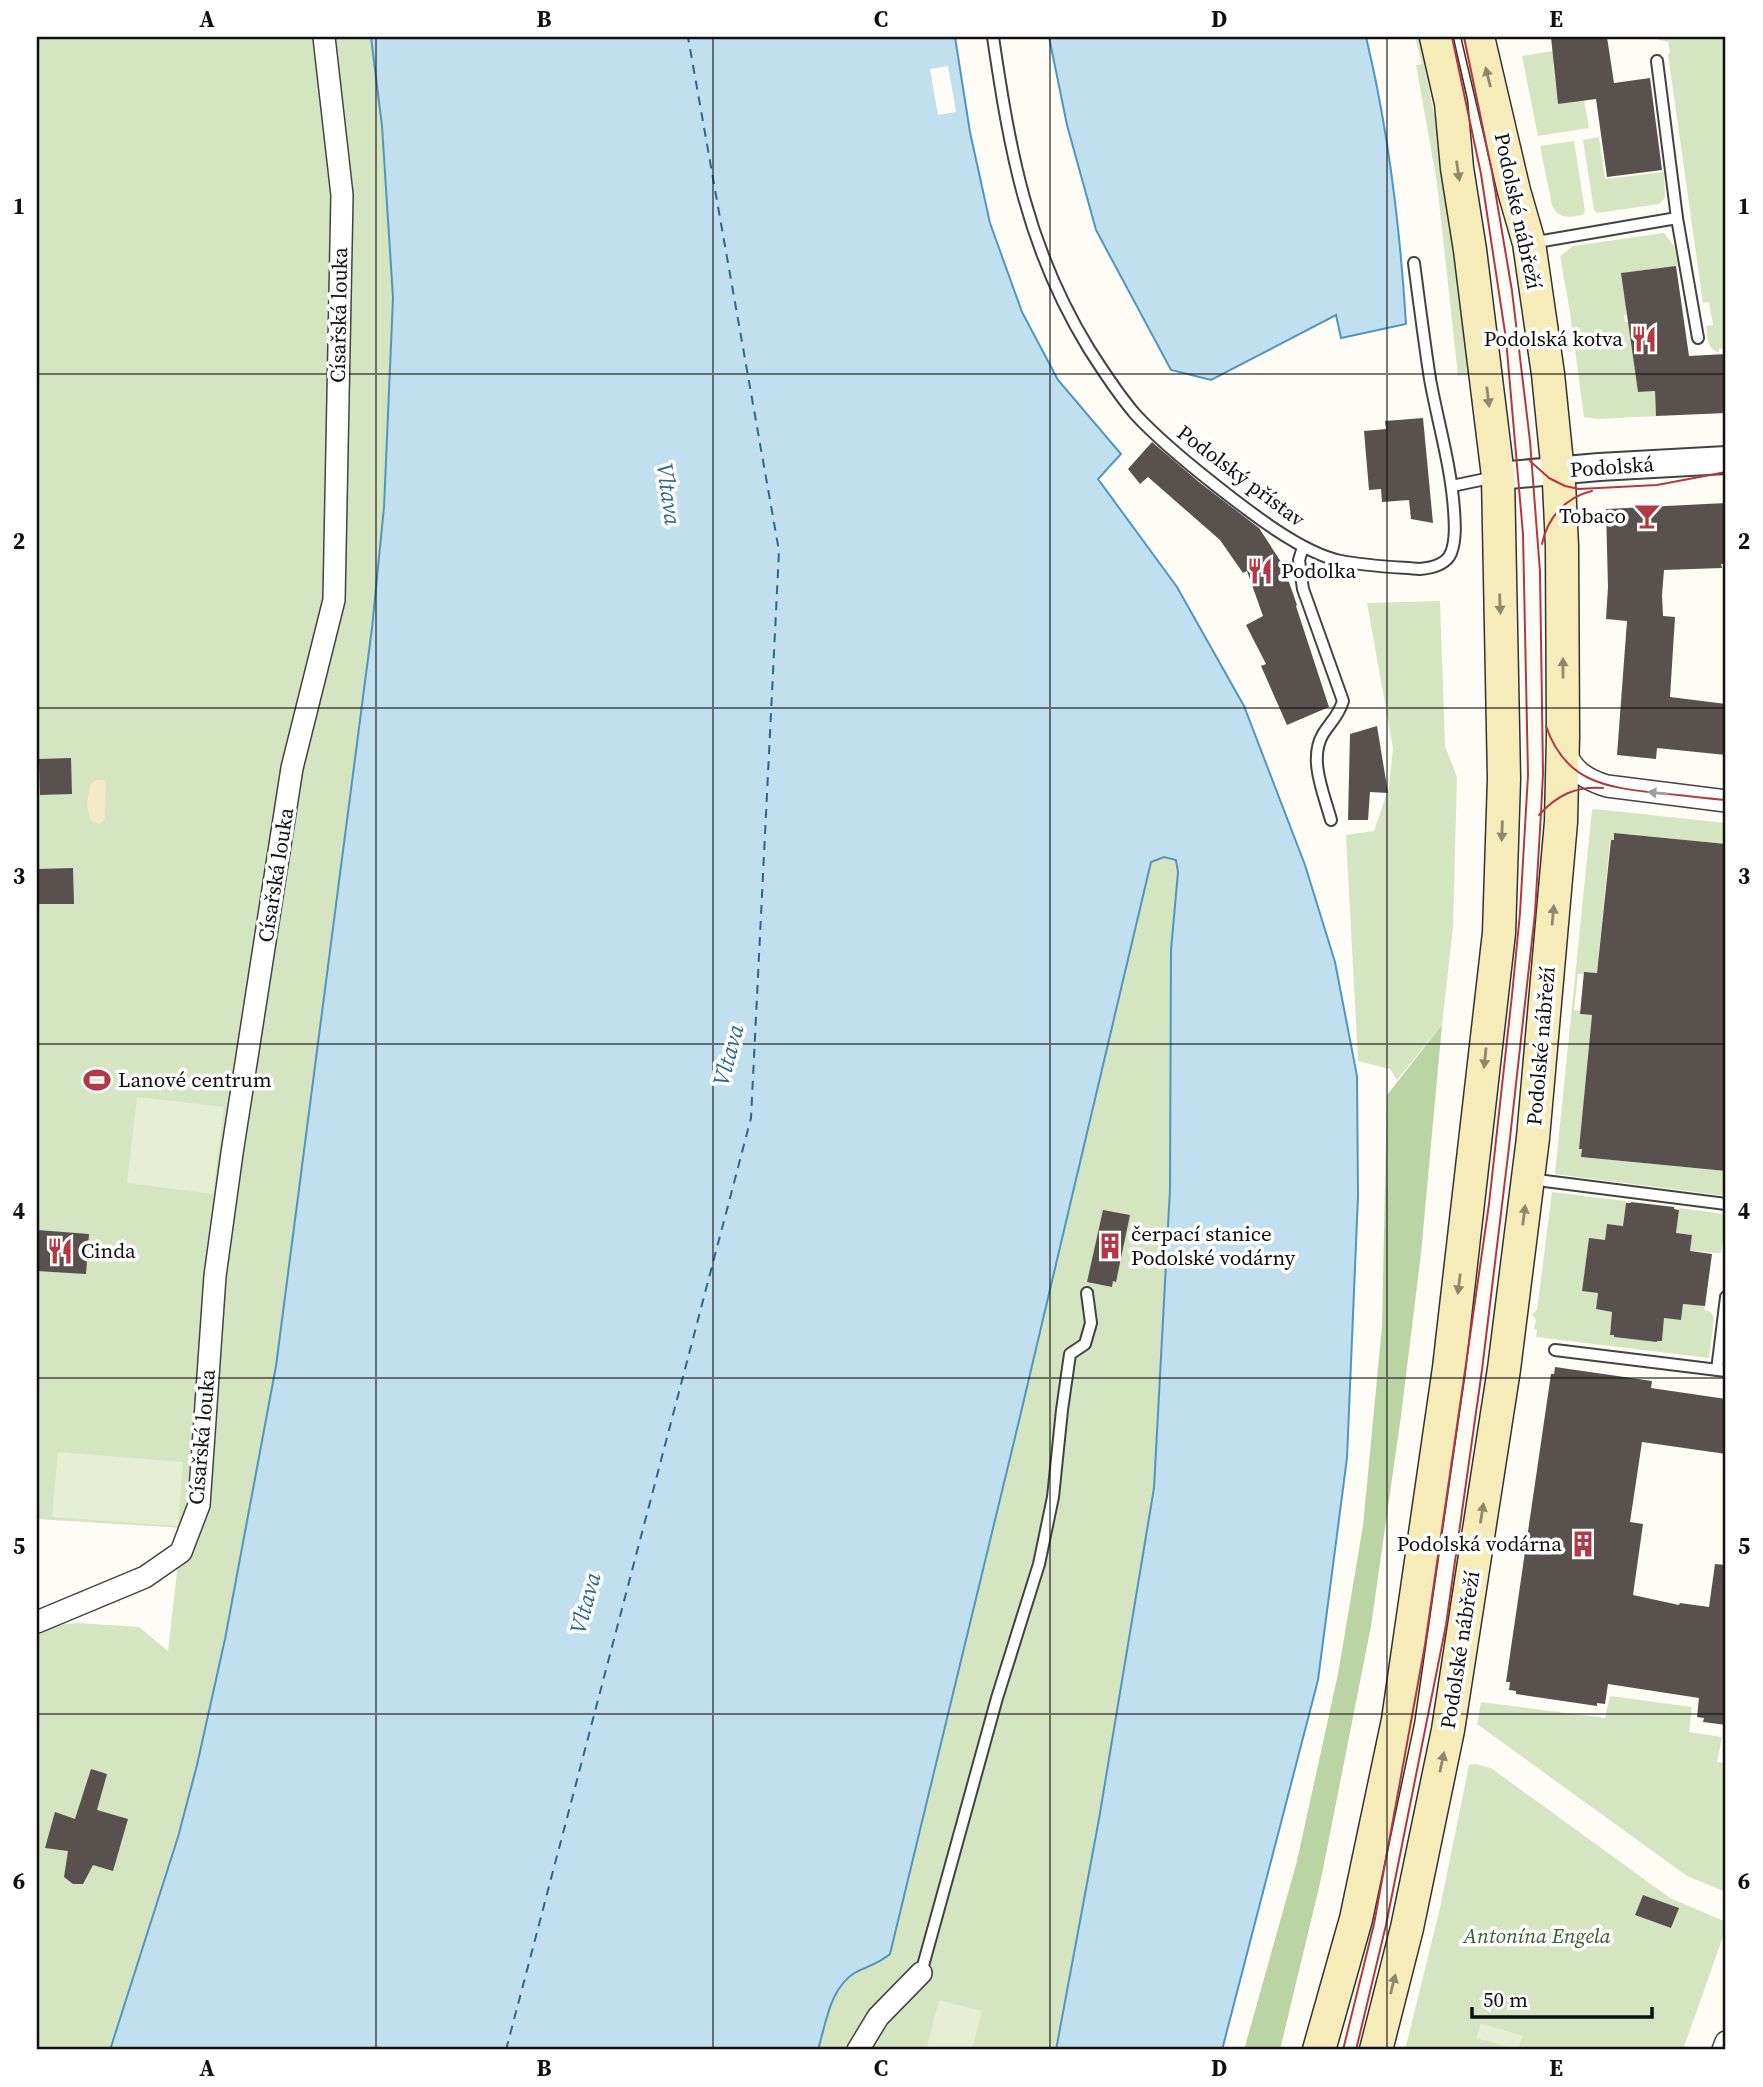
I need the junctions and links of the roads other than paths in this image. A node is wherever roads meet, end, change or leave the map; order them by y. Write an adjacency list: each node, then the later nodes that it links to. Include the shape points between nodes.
1 (324, 37): 24 (street, Císařská louka, via 342,195 334,600 292,768 232,1153 215,1276 199,1505 181,1552 145,1577)
2 (993, 37): 14 (lane, Podolský přístav, via 1007,128 1035,236 1053,283 1105,375 1178,456)
3 (1436, 37): 12 (main road, one-way to 12, via 1451,103)
4 (1478, 37): 7 (main road, Podolské nábřeží, one-way to 4)
5 (1657, 61): 6 (lane)
6 (1677, 218): 7 (lane); 9 (lane)
7 (1530, 243): 11 (main road, Podolské nábřeží)
8 (1414, 263): 13 (lane)
9 (1698, 338)
10 (1726, 460): 11 (street, Podolská)
11 (1558, 471): 12 (street, Podolská); 15 (main road, Podolské nábřeží, one-way to 11)
12 (1498, 476): 13 (lane); 28 (main road, one-way to 28, via 1504,779 1499,933 1478,1125 1449,1368 1398,1720 1356,1919)
13 (1452, 486): 14 (lane, Podolský přístav, via 1452,551 1431,568 1339,561)
14 (1303, 547): 17 (lane, via 1299,560 1304,589 1343,701 1318,745 1316,762)
15 (1563, 736): 16 (street, one-way to 15, via 1621,789 1596,782 1579,773 1568,758); 29 (main road, Podolské nábřeží, one-way to 15, via 1448,1730 1504,1369 1535,1125 1561,822)
16 (1726, 800)
17 (1331, 820)
18 (1545, 1181): 19 (lane)
19 (1726, 1204)
20 (1087, 1293): 25 (lane, via 1091,1323 1085,1344 1070,1354 1053,1497 1039,1564)
21 (1726, 1297): 23 (lane)
22 (1555, 1350): 23 (lane)
23 (1722, 1371)
24 (37, 1622)
25 (921, 1973): 27 (street, via 878,2017)
26 (1726, 2042): 30 (street)
27 (858, 2050)
28 (1319, 2050)
29 (1376, 2050)
30 (1723, 2050)

